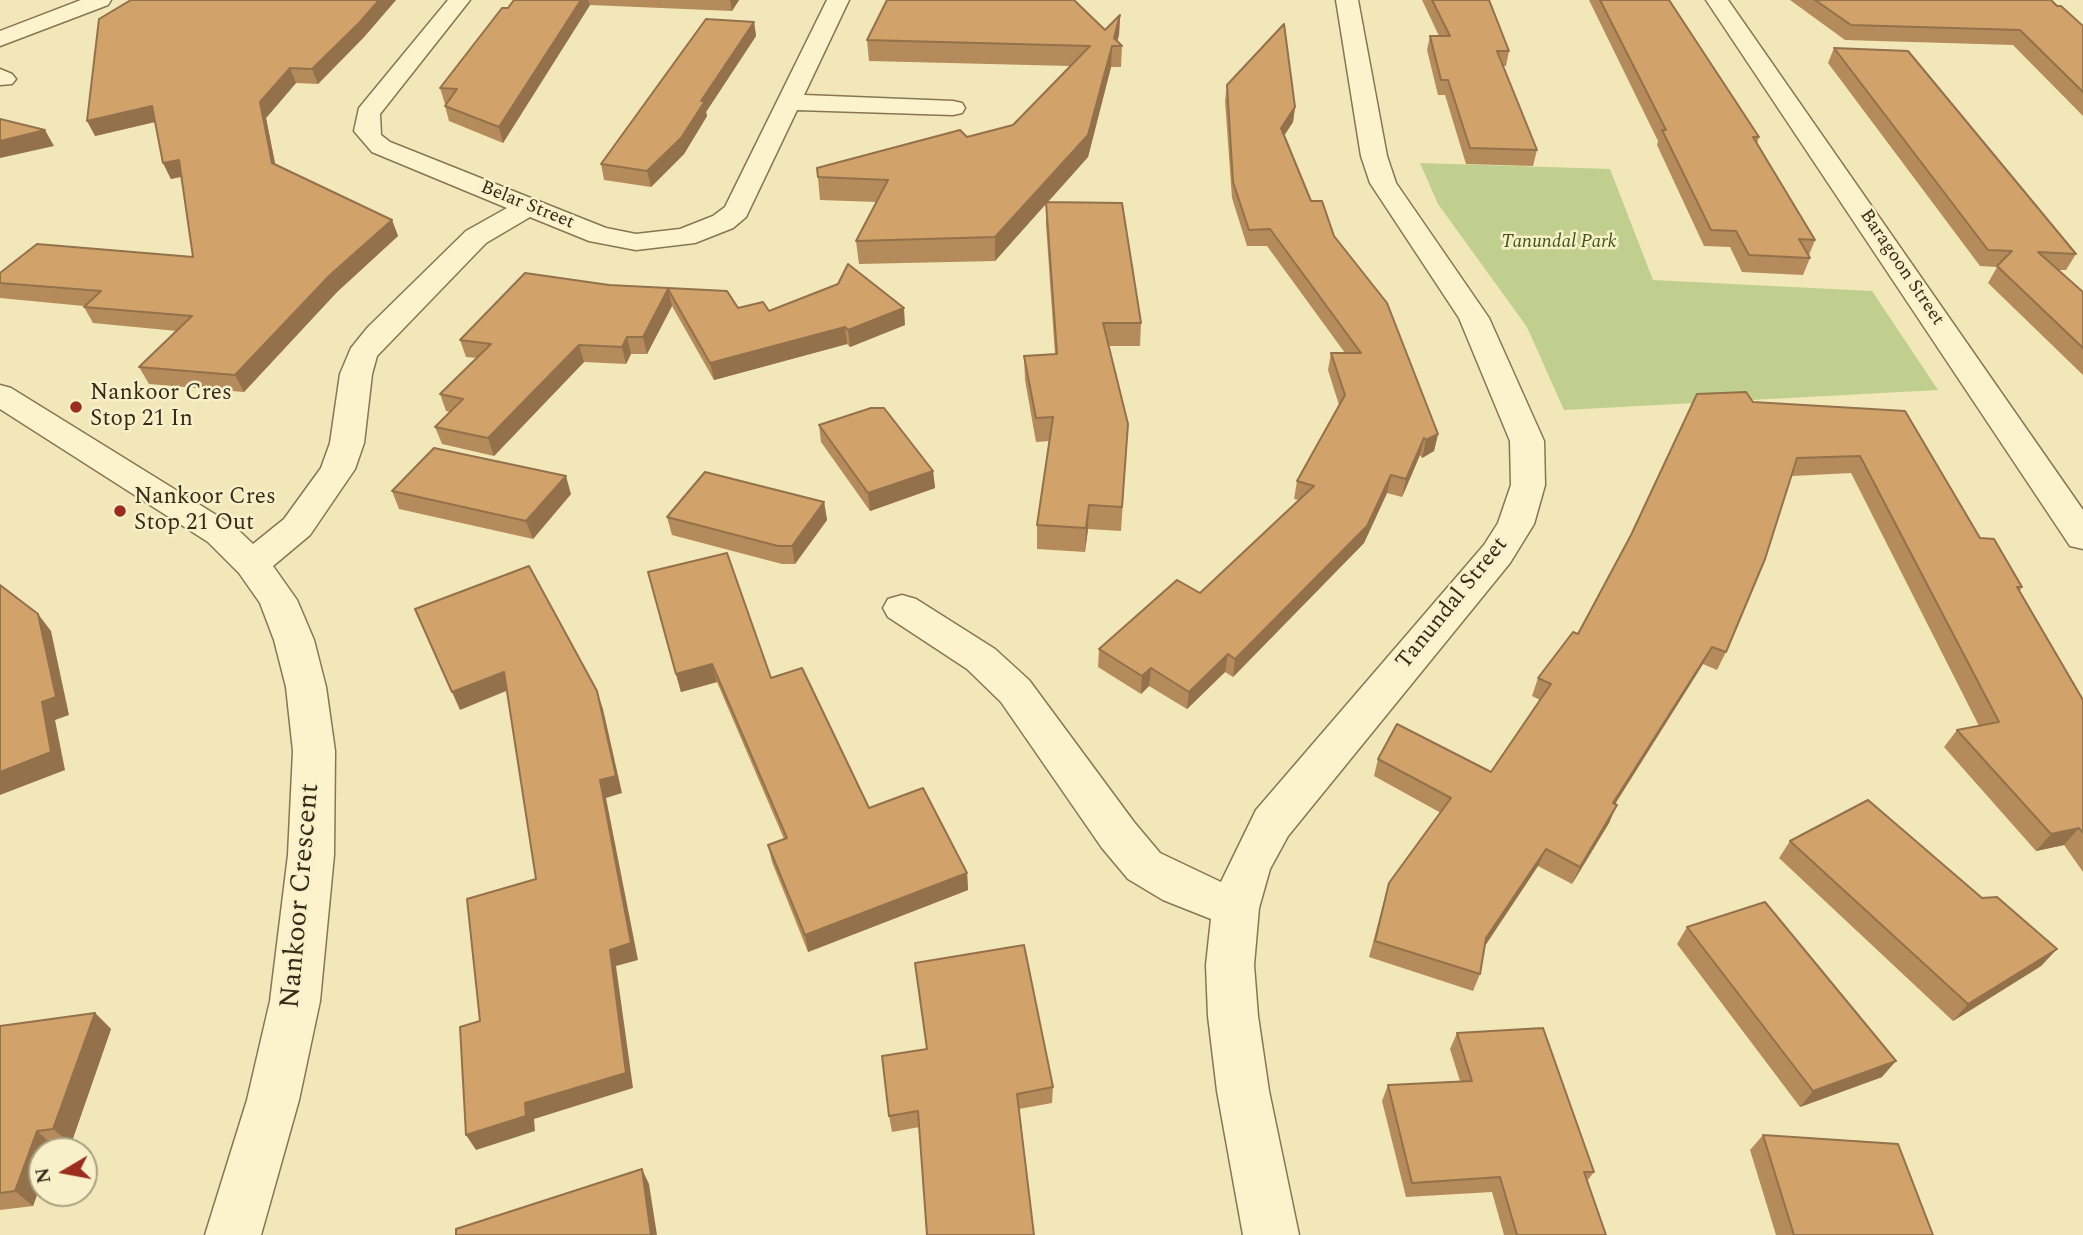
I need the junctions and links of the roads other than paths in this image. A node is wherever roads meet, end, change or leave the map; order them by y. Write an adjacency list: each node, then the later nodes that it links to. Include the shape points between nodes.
1 (100, 0): 6 (street)
2 (459, 0): 9 (street, Belar Street, via 368,113 366,131 381,147)
3 (838, 0): 7 (street, Belar Street)
4 (1347, 0): 14 (street, Tanundal Street, via 1374,156 1383,183 1474,317 1527,441 1528,485 1516,524 1497,554 1272,823 1248,868)
5 (1717, 0): 11 (street, Baragoon Street)
6 (0, 39)
7 (789, 102): 8 (street); 9 (street, Belar Street, via 736,211 706,230 661,241 618,240)
8 (953, 108)
9 (528, 206): 12 (street, via 476,237 362,355 338,469 297,527)
10 (0, 396): 12 (street, Nankoor Crescent, via 221,534)
11 (2083, 537)
12 (253, 564): 15 (street, Nankoor Crescent, via 278,600 306,687 314,751 311,855 295,1001 273,1100)
13 (902, 608): 14 (street, via 981,659 1015,691 1144,866 1179,886)
14 (1236, 908): 16 (street, Tanundal Street, via 1230,965 1233,1016)
15 (233, 1235)
16 (1271, 1235)

